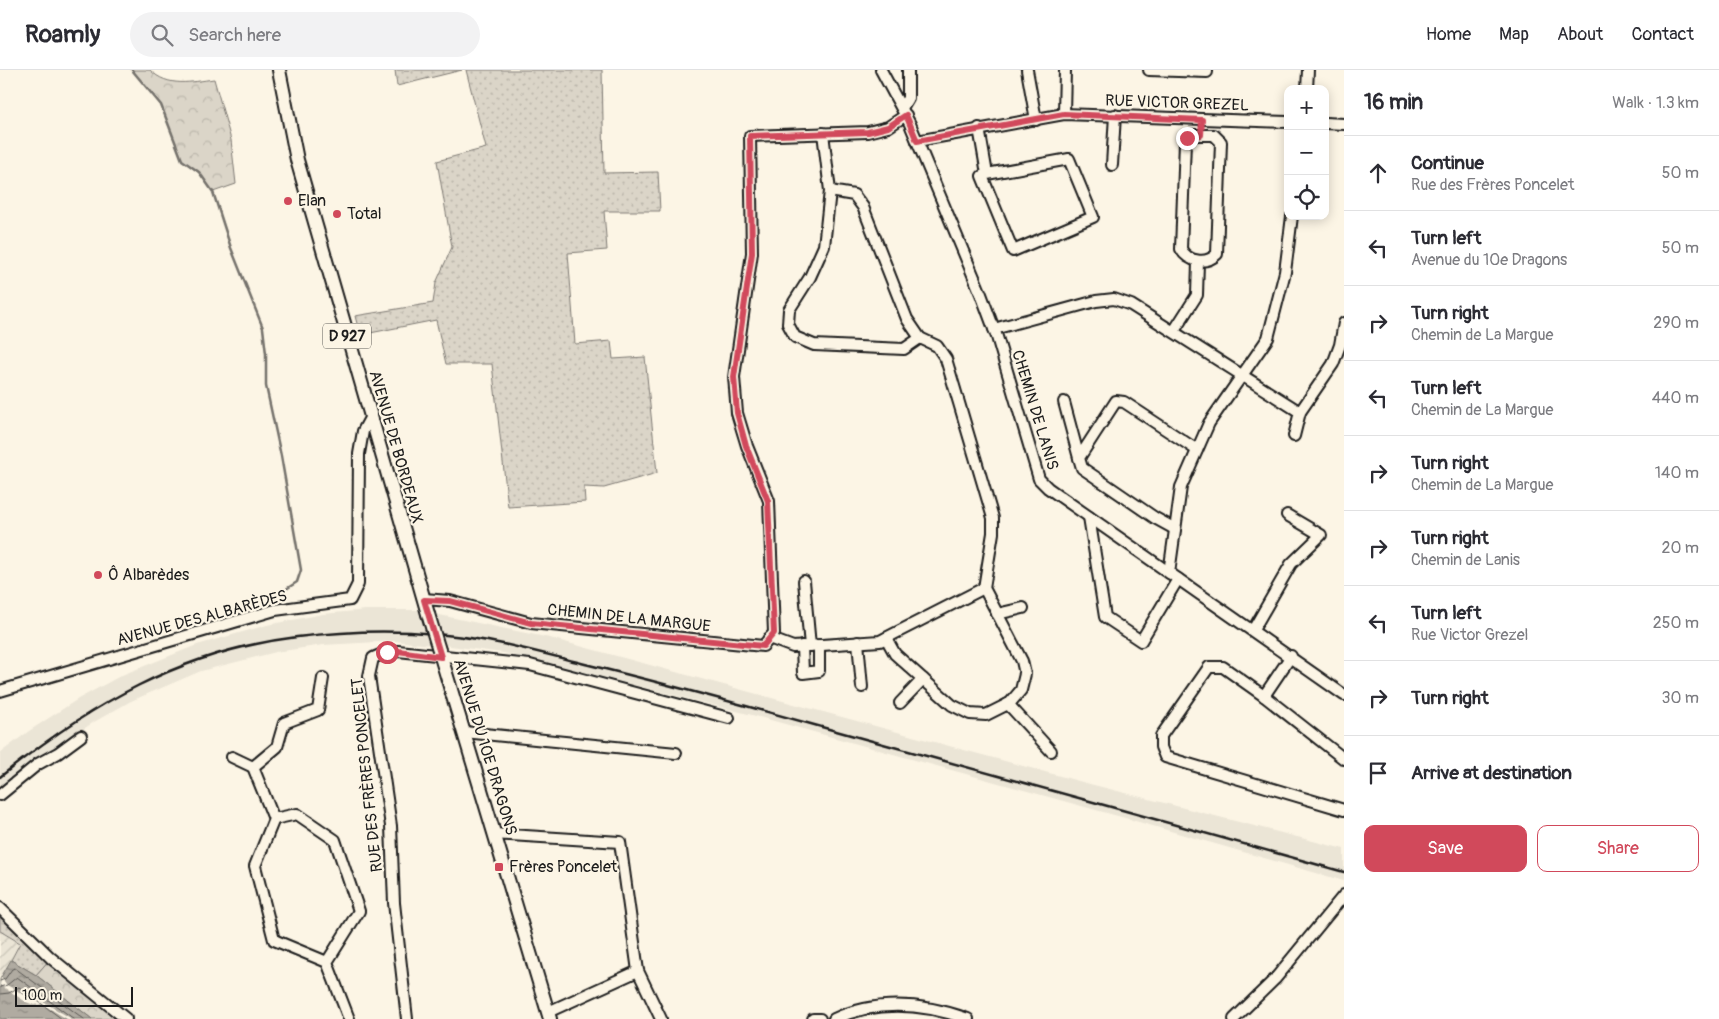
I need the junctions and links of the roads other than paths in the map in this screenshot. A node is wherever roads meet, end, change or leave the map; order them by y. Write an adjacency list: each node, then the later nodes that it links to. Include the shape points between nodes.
1 (279, 70): 34 (main road, AVENUE DE BORDEAUX / D 927, via 297,160)
2 (882, 70): 10 (street)
3 (908, 70): 10 (street, via 908,98)
4 (1027, 70): 13 (street)
5 (1065, 70): 11 (street)
6 (1149, 70): 7 (street)
7 (1207, 70)
8 (1308, 70): 9 (street)
9 (1307, 85)
10 (904, 112): 19 (street, via 881,130); 21 (street, CHEMIN DE LANIS)
11 (1064, 114): 12 (street, RUE VICTOR GREZEL); 13 (street, RUE VICTOR GREZEL)
12 (1115, 115): 14 (street, RUE VICTOR GREZEL); 22 (street)
13 (1036, 120): 18 (street, RUE VICTOR GREZEL)
14 (1202, 120): 15 (street, RUE VICTOR GREZEL); 20 (street)
15 (1284, 122)
16 (1329, 123): 17 (street)
17 (1344, 124)
18 (979, 128): 21 (street, RUE VICTOR GREZEL); 23 (street)
19 (823, 133): 24 (street); 48 (street, via 750,136 752,253 734,377 737,413 746,446 768,501 774,633)
20 (1201, 135): 26 (street, via 1192,135 1185,142 1181,222 1181,249 1184,255); 26 (street, via 1214,135 1220,142 1220,189 1217,254)
21 (917, 141): 28 (street, CHEMIN DE LANIS)
22 (1112, 165)
23 (987, 174): 23 (street, via 1069,158 1093,216 1013,251 982,176)
24 (830, 191): 30 (street, via 854,195 863,206 907,319); 30 (street, via 824,246 789,310 788,324 795,337 814,346 904,349)
25 (1292, 220): 31 (street, via 1285,272 1268,338)
26 (1198, 262): 29 (street, via 1197,295)
27 (1344, 323): 33 (street, via 1333,364)
28 (994, 329): 29 (street, via 1114,299 1131,305); 39 (street, CHEMIN DE LANIS, via 1039,479)
29 (1174, 331): 31 (street)
30 (920, 338): 43 (street, via 937,346 946,359 993,518)
31 (1241, 376): 33 (street); 36 (street, via 1209,423)
32 (1064, 402): 37 (street)
33 (1300, 412): 35 (street)
34 (370, 418): 44 (main road, AVENUE DE BORDEAUX / D 927); 57 (street, AVENUE DES ALBARÈDES, via 362,432 359,454 358,584 350,600 275,610)
35 (1294, 436)
36 (1197, 450): 37 (street, via 1124,402 1116,401); 40 (street, via 1181,487)
37 (1079, 458): 40 (street, via 1082,468)
38 (1287, 515): 47 (street, via 1321,535 1291,564)
39 (1089, 516): 41 (street, CHEMIN DE LANIS); 41 (street, via 1105,617 1141,641)
40 (1175, 528): 41 (street)
41 (1174, 576): 47 (street, CHEMIN DE LANIS)
42 (804, 581): 51 (street)
43 (984, 588): 46 (street); 49 (street)
44 (424, 600): 48 (street, CHEMIN DE LA MARGUE, via 450,601 511,619 553,626 763,646); 52 (main road, AVENUE DU 10E DRAGONS / D 927, bridge)
45 (1023, 608): 46 (street)
46 (997, 614): 61 (street, via 1022,660 1025,674 1021,690)
47 (1253, 630): 53 (street, CHEMIN DE LANIS)
48 (769, 638): 51 (street, via 793,647)
49 (886, 638): 50 (street); 55 (street, via 895,654)
50 (858, 642): 51 (street); 56 (street)
51 (810, 646)
52 (440, 654): 62 (street, via 530,665); 63 (main road, AVENUE DU 10E DRAGONS / D 927); 81 (street, RUE DES FRÈRES PONCELET, via 387,652 373,658 369,676 391,826 394,903)
53 (1291, 656): 58 (street, CHEMIN DE LANIS); 59 (street)
54 (323, 678): 69 (street, via 318,710 284,723 277,748)
55 (923, 679): 60 (street); 61 (street, via 952,705 970,714 986,715)
56 (862, 687)
57 (0, 691)
58 (1344, 695)
59 (1264, 696): 68 (street); 71 (street, via 1222,667 1209,667 1161,736 1160,747 1165,758)
60 (900, 703)
61 (1008, 704): 65 (street)
62 (729, 718)
63 (464, 732): 66 (street); 73 (main road, AVENUE DU 10E DRAGONS / D 927)
64 (80, 736): 70 (street)
65 (1051, 751)
66 (676, 753)
67 (232, 757): 69 (street)
68 (1344, 759)
69 (253, 767): 72 (street)
70 (0, 795)
71 (1344, 810)
72 (274, 819): 76 (street, via 256,866 274,940); 76 (street, via 297,814 334,840 359,911)
73 (494, 834): 77 (street, via 620,842); 78 (main road, AVENUE DU 10E DRAGONS / D 927)
74 (1344, 895): 87 (street, via 1274,979)
75 (0, 908): 79 (street, via 51,958)
76 (327, 962): 80 (street)
77 (638, 970): 78 (street); 82 (street)
78 (549, 1016)
79 (126, 1019)
80 (349, 1019)
81 (407, 1019)
82 (661, 1019)
83 (812, 1019): 84 (street)
84 (820, 1019)
85 (834, 1019): 86 (street, via 853,1010 907,1005 940,1009)
86 (968, 1019)
87 (1234, 1019)

